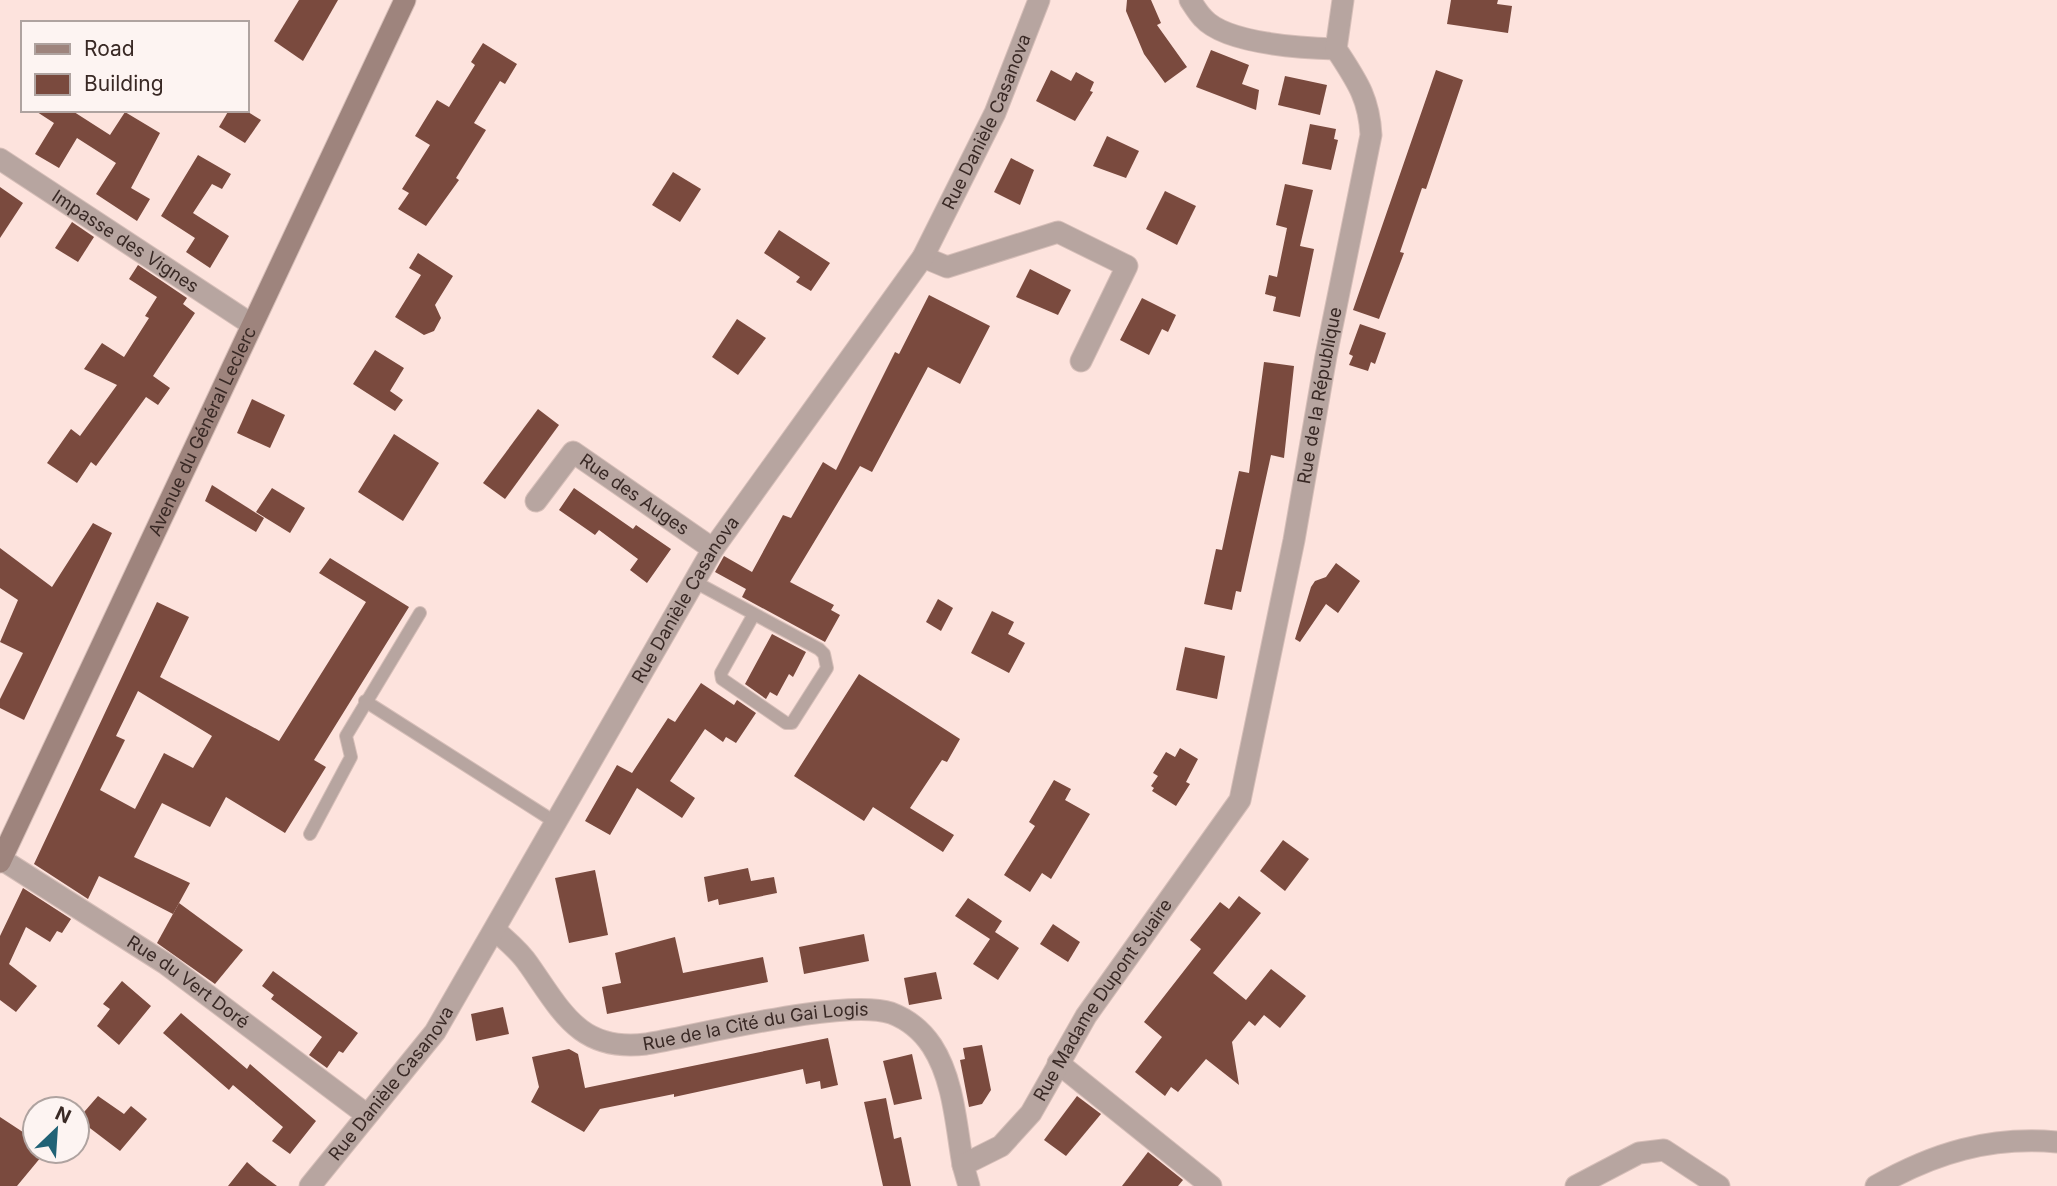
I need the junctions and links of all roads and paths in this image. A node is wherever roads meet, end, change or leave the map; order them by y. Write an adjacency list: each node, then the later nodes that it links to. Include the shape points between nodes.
1 (405, 0): 8 (main road, Avenue du Général Leclerc)
2 (1039, 0): 7 (street, Rue Danièle Casanova, via 995,113)
3 (1190, 0): 5 (street, via 1204,20 1247,40)
4 (1343, 0): 5 (street)
5 (1336, 49): 16 (street, Rue de la République, via 1369,109 1371,135)
6 (0, 159): 8 (street, Impasse des Vignes)
7 (923, 257): 9 (street, via 947,267 1058,232 1127,266); 11 (street, Rue Danièle Casanova)
8 (251, 324): 19 (main road, Avenue du Général Leclerc)
9 (1081, 361)
10 (536, 501): 11 (street, Rue des Auges, via 573,452)
11 (713, 549): 12 (street, Rue Danièle Casanova)
12 (695, 582): 14 (lane); 17 (street, Rue Danièle Casanova)
13 (419, 613): 15 (lane)
14 (754, 614): 14 (lane, via 722,679 792,723 827,668 826,660 819,649)
15 (365, 701): 17 (lane); 18 (lane, via 346,736 351,757)
16 (1240, 800): 21 (street, Rue Madame Dupont Suaire, via 1086,1016)
17 (555, 822): 20 (street, Rue Danièle Casanova)
18 (310, 834)
19 (1, 861): 22 (street, Rue du Vert Doré, via 166,964)
20 (495, 930): 22 (street, Rue Danièle Casanova, via 435,1031); 24 (street, Rue de la Cité du Gai Logis, via 528,963 560,1013 606,1044 646,1044 814,1013 868,1010 906,1020 920,1031 941,1062)
21 (1058, 1063): 24 (street, Rue Madame Dupont Suaire, via 1031,1113 1002,1146); 27 (street)
22 (367, 1115): 25 (street, Rue Danièle Casanova)
23 (2057, 1142): 30 (street, via 2023,1139 1977,1144 1937,1155)
24 (963, 1165): 26 (street)
25 (310, 1186)
26 (969, 1186)
27 (1211, 1186)
28 (1576, 1186): 29 (street, via 1639,1153 1664,1150)
29 (1719, 1186)
30 (1876, 1186)

